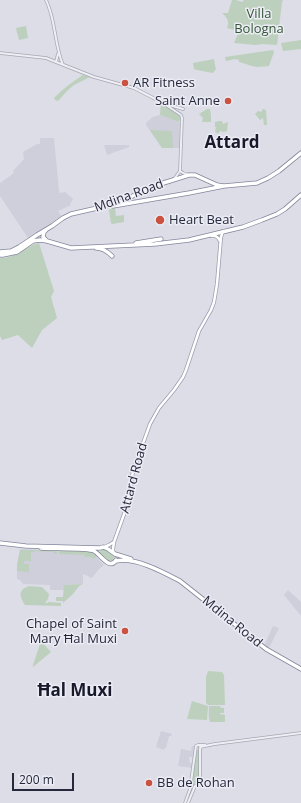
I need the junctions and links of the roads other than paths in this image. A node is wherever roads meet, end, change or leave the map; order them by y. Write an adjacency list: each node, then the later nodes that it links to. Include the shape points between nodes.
1 (46, 0): 3 (street, via 51,13)
2 (0, 53): 4 (street, via 46,58)
3 (59, 58): 4 (street); 5 (street); 6 (street)
4 (52, 61): 5 (street)
5 (57, 63): 6 (street)
6 (63, 65): 7 (street, via 134,88)
7 (164, 104): 8 (street); 10 (street, via 182,115)
8 (183, 109)
9 (301, 153): 13 (highway, via 279,171 257,183)
10 (180, 171): 11 (street); 12 (street)
11 (189, 175): 12 (highway, Mdina Road); 13 (highway, Mdina Road)
12 (173, 180): 15 (highway, Mdina Road, via 115,204)
13 (223, 186): 15 (highway)
14 (301, 195): 17 (highway, via 277,214)
15 (96, 209): 16 (highway, Mdina Road, via 70,214)
16 (52, 226): 20 (highway, via 43,234); 25 (highway, Mdina Road, via 19,247)
17 (223, 231): 19 (highway); 21 (main road, Attard Road)
18 (160, 239): 22 (highway)
19 (189, 240): 21 (main road, via 214,236); 23 (highway)
20 (47, 241): 24 (highway, via 66,247); 25 (highway, Mdina Road, via 33,241 17,252 3,256)
21 (220, 244): 26 (main road, Attard Road, via 215,298 211,310 199,331 183,376 150,424 133,470 127,506)
22 (103, 246): 23 (highway); 24 (highway)
23 (115, 246): 24 (highway, via 112,256 99,248)
24 (81, 248)
25 (0, 254)
26 (114, 542): 28 (main road); 30 (main road, Attard Road)
27 (0, 544): 28 (highway, Mdina Road); 29 (highway, Mdina Road, via 90,550)
28 (102, 547): 29 (highway); 30 (highway, Mdina Road)
29 (98, 554): 31 (highway, Mdina Road, via 108,563)
30 (114, 554): 31 (highway); 32 (highway, Mdina Road)
31 (116, 561): 32 (highway, Mdina Road, via 133,561)
32 (165, 573): 33 (highway, Mdina Road, via 180,581 266,649)
33 (301, 669)
34 (301, 733): 35 (street)
35 (200, 747): 36 (street, via 196,745); 37 (street, via 200,782)
36 (192, 784): 37 (street); 38 (street)
37 (195, 786): 39 (street)
38 (185, 803)
39 (188, 803)

